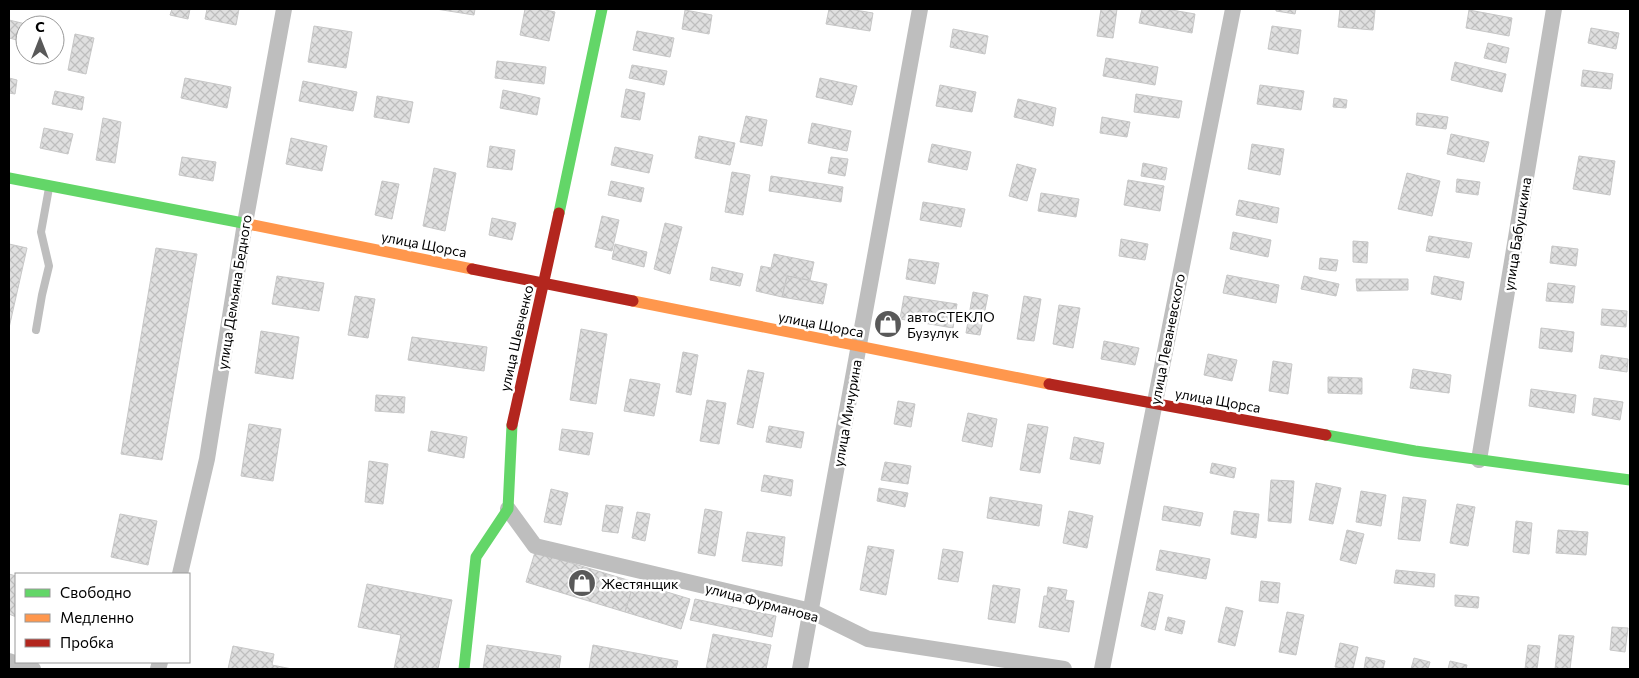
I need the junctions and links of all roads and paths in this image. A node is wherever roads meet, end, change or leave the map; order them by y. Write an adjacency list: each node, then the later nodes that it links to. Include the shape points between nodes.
1 (284, 9): 8 (street, улица Демьяна Бедного)
2 (602, 9): 9 (main road, улица Шевченко)
3 (920, 9): 11 (street, улица Мичурина)
4 (1233, 9): 12 (street, улица Леваневского)
5 (1554, 9): 13 (street, улица Бабушкина)
6 (9, 178): 7 (main road, улица Щорса)
7 (49, 186): 8 (main road, улица Щорса); 10 (lane, via 41,232 49,266)
8 (245, 223): 9 (main road, улица Щорса); 16 (street, улица Демьяна Бедного, via 207,458)
9 (544, 283): 11 (main road, улица Щорса); 15 (main road, улица Шевченко, via 511,429)
10 (36, 330)
11 (858, 347): 12 (main road, улица Щорса); 17 (street, улица Мичурина)
12 (1154, 403): 13 (main road, улица Щорса); 23 (street, улица Леваневского)
13 (1479, 460): 14 (main road, улица Щорса)
14 (1630, 480)
15 (508, 509): 17 (street, улица Фурманова, via 535,546); 20 (main road, via 476,557)
16 (180, 573)
17 (811, 612): 21 (street, улица Мичурина); 22 (street, улица Фурманова, via 868,639)
18 (9, 661): 19 (street)
19 (33, 669)
20 (464, 669)
21 (800, 669)
22 (1064, 669)
23 (1102, 669)

